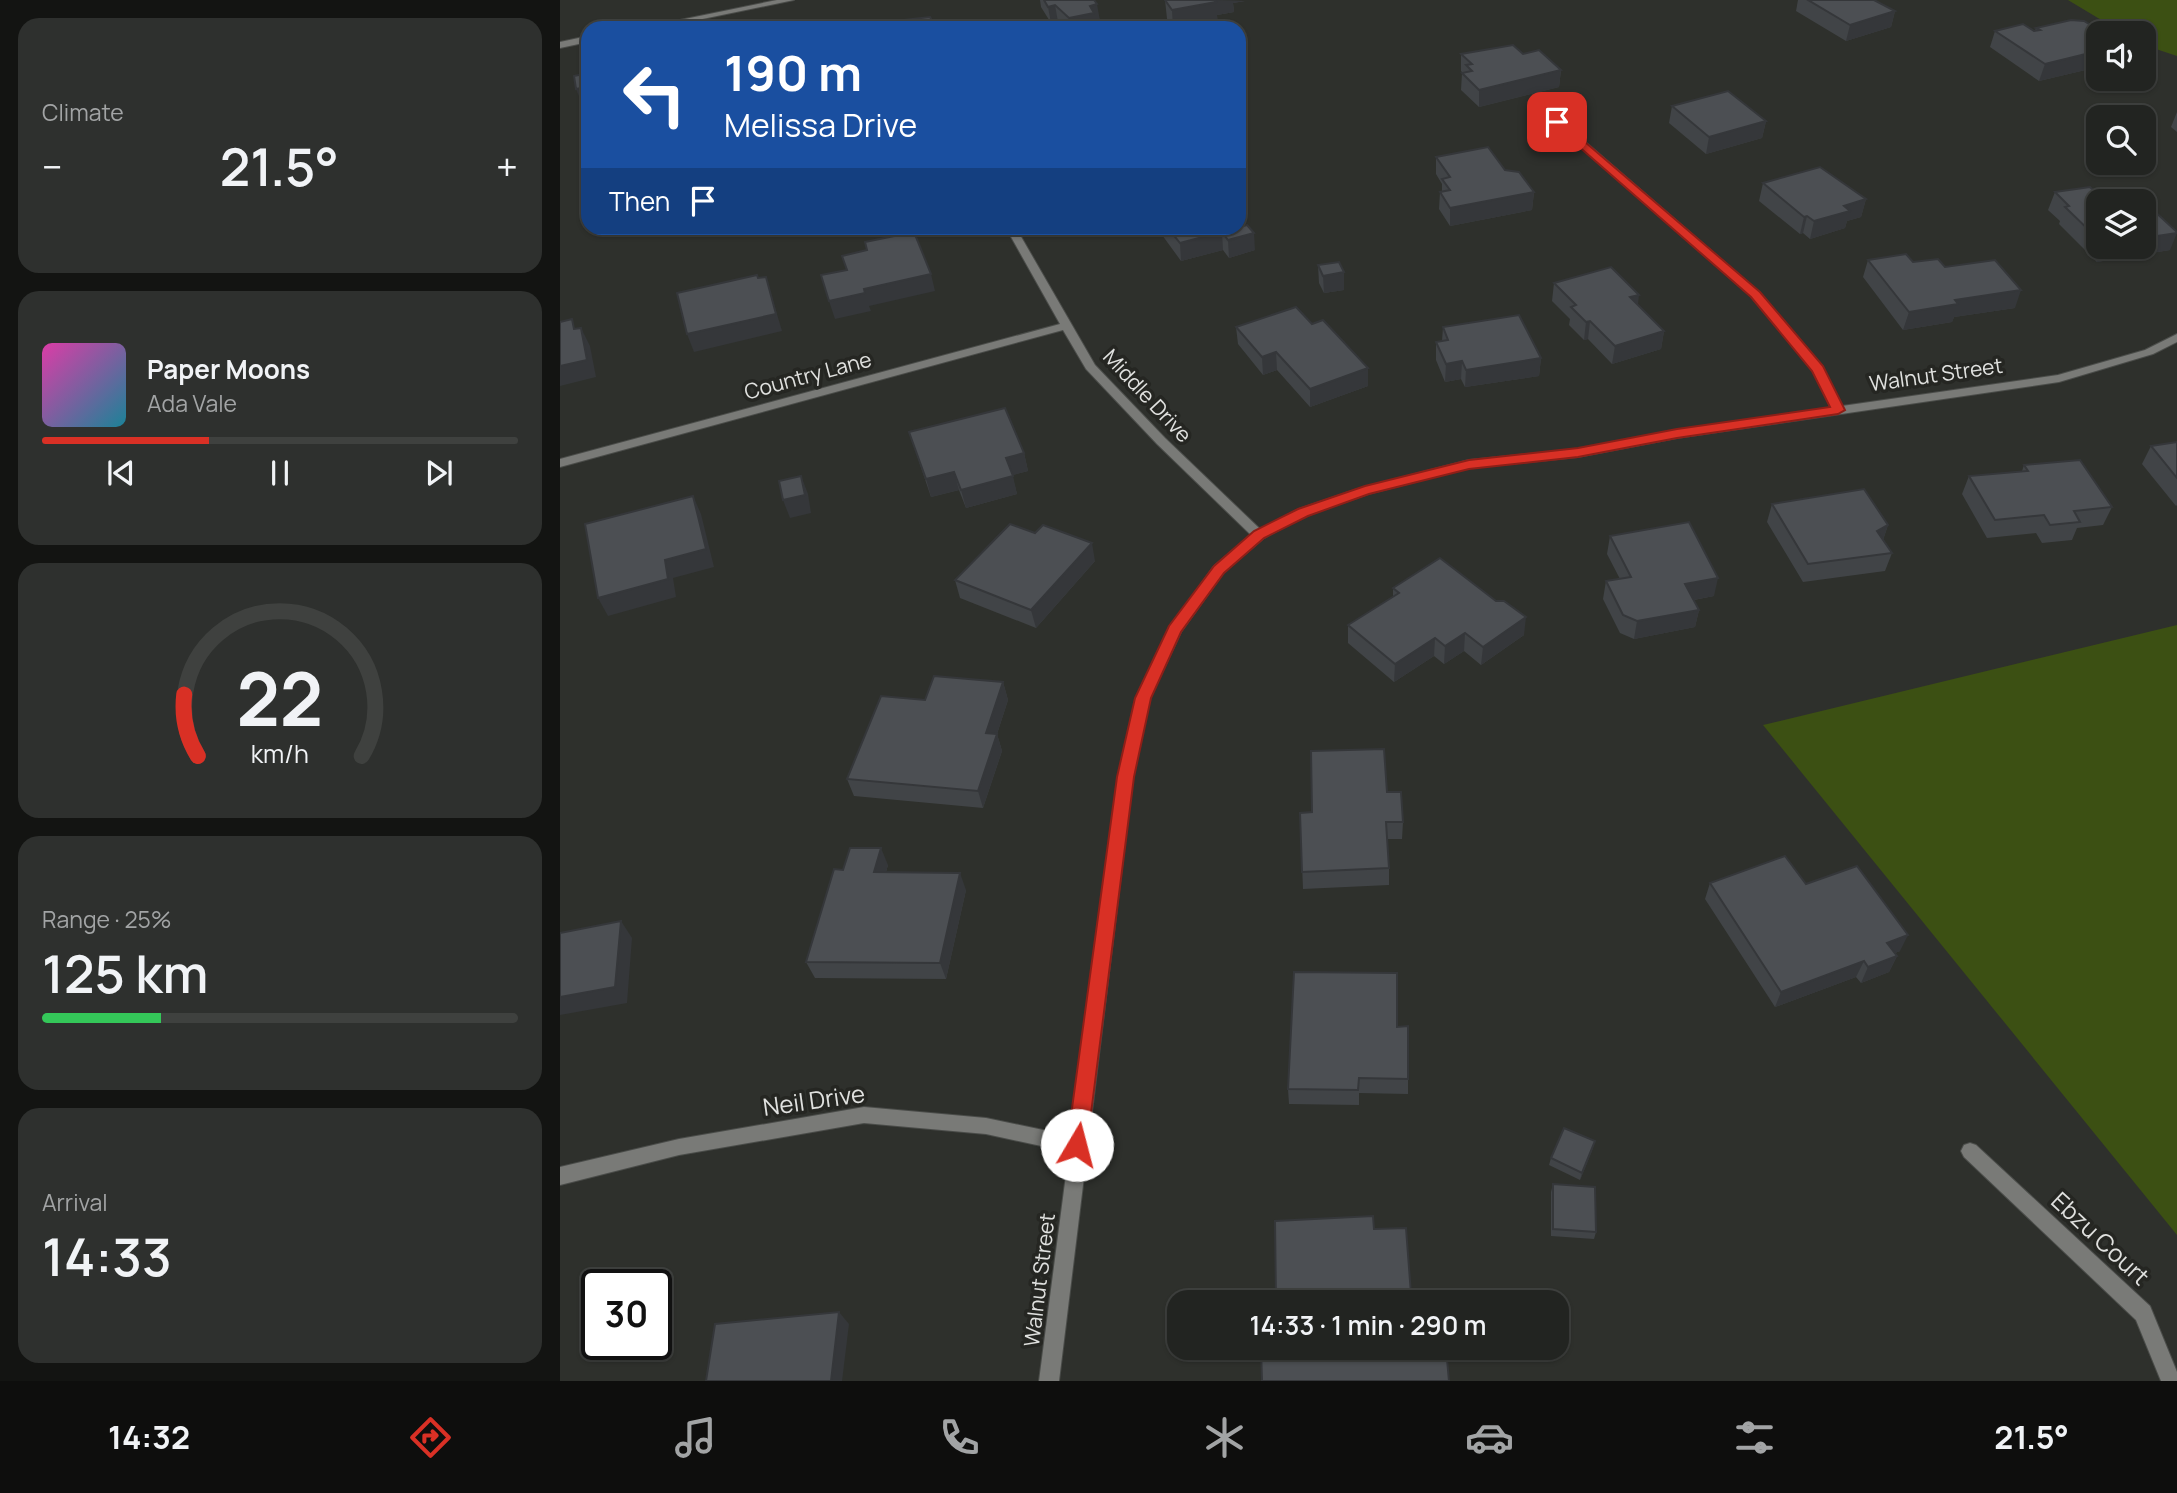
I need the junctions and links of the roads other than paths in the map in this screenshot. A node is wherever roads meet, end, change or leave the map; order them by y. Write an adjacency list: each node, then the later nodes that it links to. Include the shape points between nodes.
1 (790, 0): 2 (street)
2 (766, 2): 3 (street)
3 (678, 21)
4 (581, 40): 5 (street)
5 (560, 45)
6 (1557, 122): 10 (street, via 1755,294 1818,369)
7 (1015, 235): 8 (street, Middle Drive)
8 (1066, 326): 11 (street, Country Lane); 12 (street, Middle Drive, via 1090,367)
9 (2177, 337): 10 (street, Walnut Street, via 2149,352 2059,379)
10 (1838, 410): 12 (street, Walnut Street, via 1578,453 1469,464 1365,491 1303,512)
11 (560, 463)
12 (1259, 535): 13 (street, Walnut Street, via 1219,569 1175,629 1143,698 1126,777)
13 (1077, 1145): 15 (street, Neil Drive, via 986,1126 864,1115 679,1147); 16 (street, Walnut Street)
14 (1970, 1151): 17 (street, Ebzu Court, via 2143,1313)
15 (560, 1176)
16 (1049, 1381)
17 (2171, 1381)

